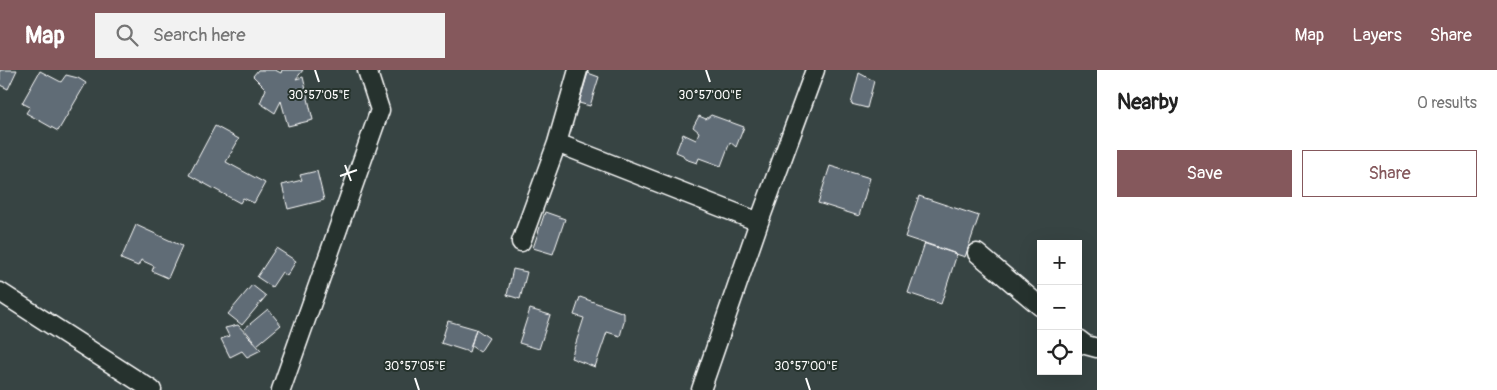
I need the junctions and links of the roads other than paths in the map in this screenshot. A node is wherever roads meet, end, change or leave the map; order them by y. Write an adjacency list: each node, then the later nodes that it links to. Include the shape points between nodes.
1 (367, 70): 13 (street, via 380,110)
2 (578, 70): 4 (street)
3 (815, 70): 5 (street)
4 (557, 142): 5 (street); 6 (street)
5 (759, 222): 14 (street)
6 (522, 242)
7 (977, 253): 9 (street)
8 (0, 292): 12 (street)
9 (1037, 304)
10 (1082, 342): 11 (street)
11 (1097, 348)
12 (152, 390)
13 (281, 390)
14 (701, 390)

